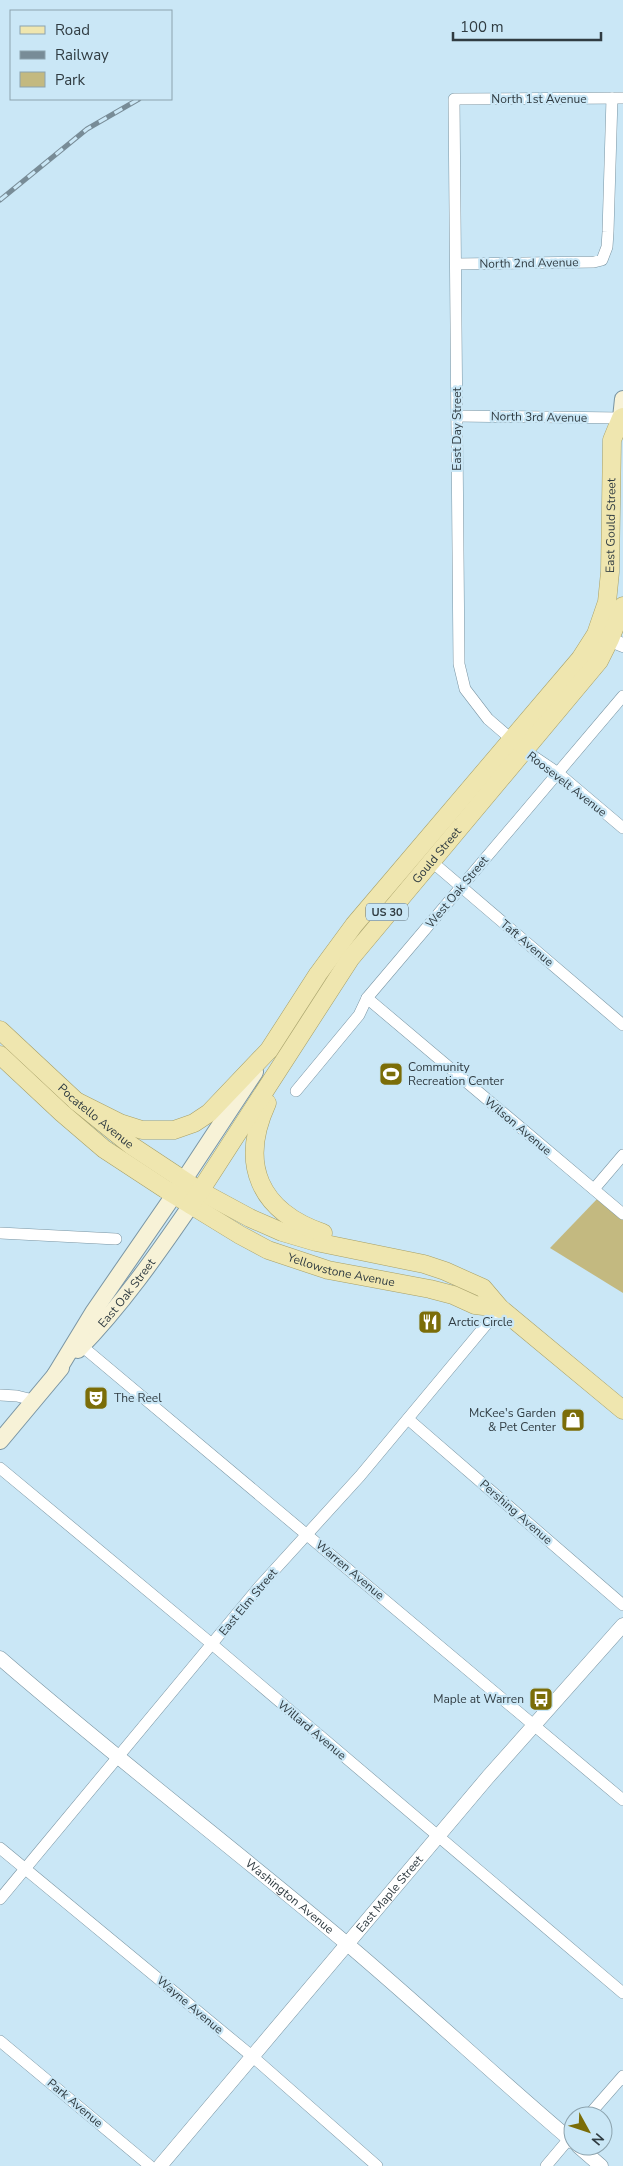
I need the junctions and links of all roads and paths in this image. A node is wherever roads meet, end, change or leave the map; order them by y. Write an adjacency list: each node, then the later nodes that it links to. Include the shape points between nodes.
1 (618, 98): 2 (street, North 1st Avenue); 3 (street, North 2nd Avenue, via 607,247 602,260)
2 (454, 99): 3 (street, East Day Street)
3 (456, 264): 5 (street, East Day Street)
4 (623, 399): 6 (main road, East Gould Street)
5 (457, 416): 6 (street, North 3rd Avenue); 10 (street, East Day Street, via 459,664 465,689 488,719)
6 (622, 420): 8 (main road, East Gould Street / US 30, via 612,440 607,602)
7 (623, 606): 8 (main road, US 30)
8 (610, 639): 10 (main road, Gould Street / US 30, via 580,659)
9 (623, 696): 11 (street, West Oak Street)
10 (518, 745): 11 (street, Roosevelt Avenue); 13 (main road, Gould Street / US 30); 19 (main road, Gould Street / US 30, via 354,925)
11 (558, 773): 12 (street, Roosevelt Avenue); 14 (street, West Oak Street)
12 (623, 828)
13 (431, 860): 14 (street, Taft Avenue); 18 (main road, Gould Street / US 30, via 350,959)
14 (461, 887): 15 (street, West Oak Street); 16 (street, Taft Avenue)
15 (367, 998): 21 (street, West Oak Street, via 359,1015); 25 (street, Wilson Avenue)
16 (623, 1025)
17 (0, 1030): 22 (main road, Pocatello Avenue)
18 (301, 1033): 27 (main road, Gould Street / US 30); 31 (main road, via 260,1118 254,1150 256,1170 274,1203 293,1220)
19 (269, 1050): 22 (main road, US 30, via 209,1113 174,1130 131,1127); 24 (main road, Gould Street)
20 (0, 1055): 26 (main road, Pocatello Avenue, via 104,1149)
21 (296, 1091)
22 (76, 1101): 24 (main road, Pocatello Avenue, via 132,1146)
23 (623, 1155): 25 (street)
24 (184, 1180): 26 (main road, Gould Street); 27 (main road, Pocatello Avenue)
25 (594, 1189): 28 (street, Wilson Avenue)
26 (174, 1195): 27 (main road, Pocatello Avenue); 33 (main road, East Oak Street)
27 (195, 1198): 31 (main road, Yellowstone Avenue, via 282,1232); 32 (main road, Yellowstone Avenue, via 240,1235 268,1250 328,1270 430,1289 475,1305); 33 (main road, East Oak Street, via 132,1289)
28 (623, 1214)
29 (0, 1233): 30 (street)
30 (116, 1239)
31 (363, 1250): 32 (main road, Yellowstone Avenue, via 445,1270 483,1288)
32 (500, 1308): 36 (main road, Yellowstone Avenue); 37 (street, East Elm Street)
33 (79, 1343): 35 (main road, East Oak Street); 40 (street, Warren Avenue)
34 (0, 1395): 35 (street)
35 (33, 1400): 38 (main road, East Oak Street)
36 (623, 1410)
37 (408, 1419): 40 (street, East Elm Street); 41 (street, Pershing Avenue)
38 (0, 1441)
39 (0, 1468): 43 (street, Willard Avenue)
40 (307, 1534): 43 (street, East Elm Street); 45 (street, Warren Avenue)
41 (623, 1605)
42 (623, 1624): 45 (street, East Maple Street)
43 (213, 1645): 46 (street, East Elm Street); 48 (street, Willard Avenue)
44 (0, 1658): 46 (street, Washington Avenue)
45 (533, 1724): 47 (street, Warren Avenue); 48 (street, East Maple Street)
46 (118, 1756): 50 (street, East Elm Street); 52 (street, Washington Avenue)
47 (623, 1800)
48 (438, 1836): 52 (street, East Maple Street); 53 (street, Willard Avenue)
49 (0, 1848): 50 (street, Wayne Avenue)
50 (26, 1870): 51 (street, East Elm Street); 55 (street, Wayne Avenue)
51 (0, 1899)
52 (347, 1944): 55 (street, East Maple Street); 58 (street, Washington Avenue)
53 (623, 1993)
54 (0, 2041): 61 (street, Park Avenue)
55 (253, 2057): 62 (street, East Maple Street); 63 (street, Wayne Avenue)
56 (623, 2076): 57 (street)
57 (597, 2106)
58 (563, 2131)
59 (563, 2150): 64 (street)
60 (590, 2156): 65 (street, Washington Avenue)
61 (150, 2166)
62 (160, 2166)
63 (377, 2166)
64 (546, 2166)
65 (601, 2166)

